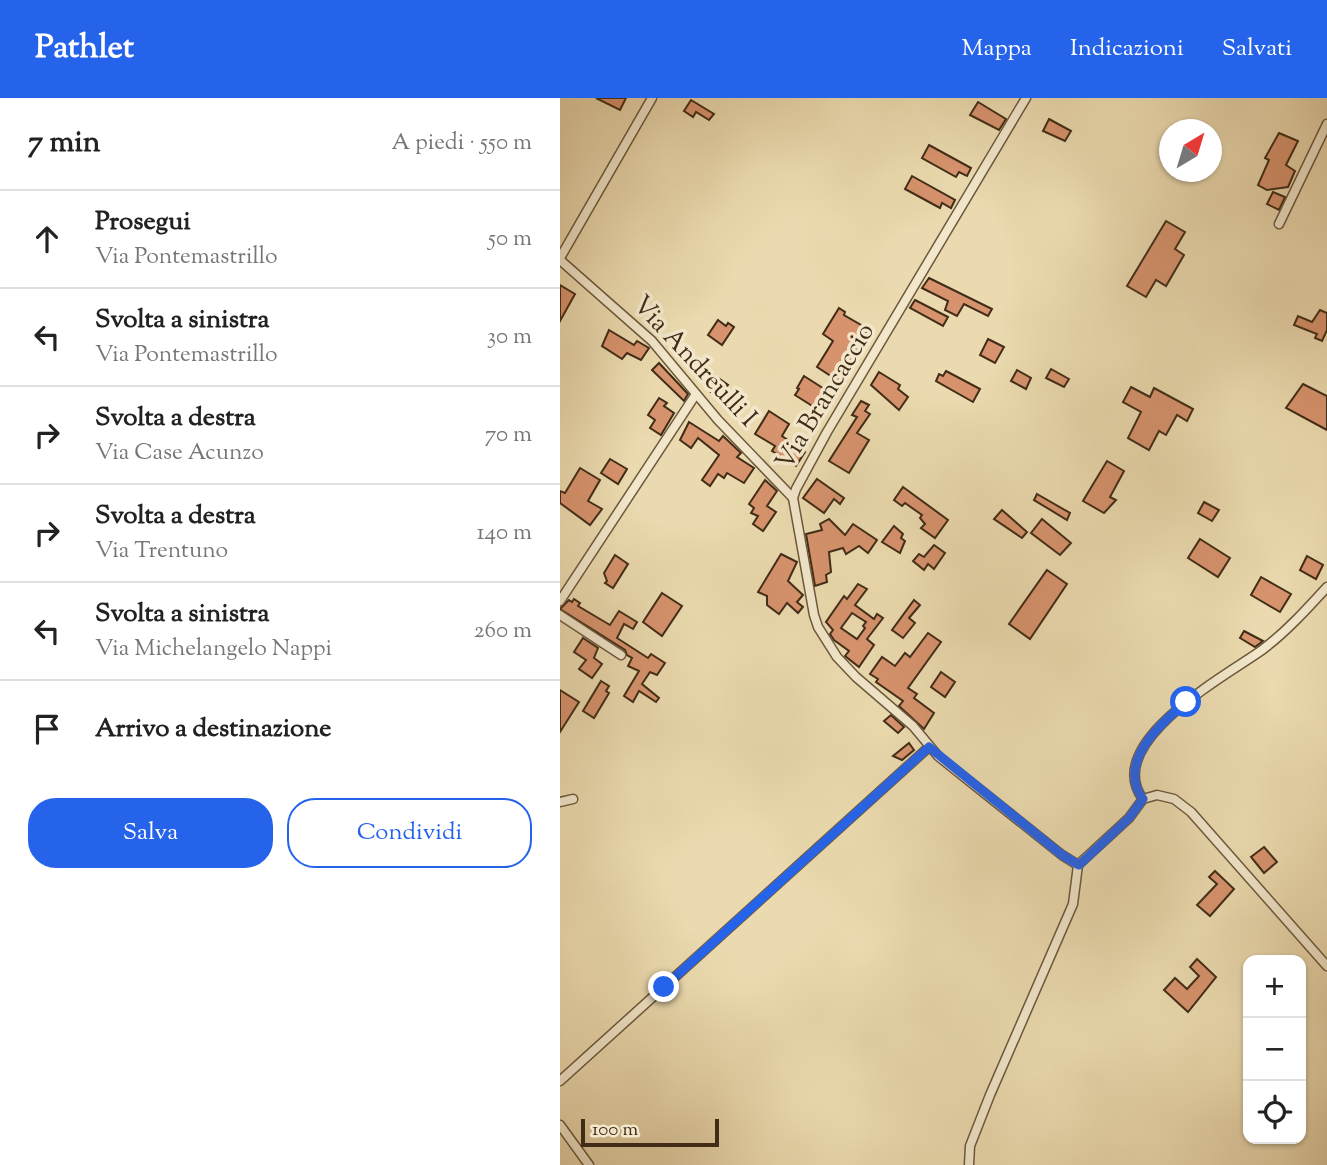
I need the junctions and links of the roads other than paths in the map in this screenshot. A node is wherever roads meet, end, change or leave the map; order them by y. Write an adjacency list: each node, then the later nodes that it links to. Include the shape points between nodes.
1 (652, 98): 5 (street)
2 (1026, 98): 7 (street, Via Brancaccio, via 827,432)
3 (1327, 124): 4 (street)
4 (1279, 225)
5 (560, 259): 6 (street, Via Andreulli I, via 642,331)
6 (696, 394): 7 (street, Via Andreulli I); 9 (street)
7 (793, 498): 12 (street, Via Brancaccio, via 818,627 837,657)
8 (1327, 587): 14 (street, via 1284,633 1161,724 1136,763 1136,786)
9 (560, 601)
10 (560, 615): 11 (street)
11 (621, 655)
12 (929, 747): 16 (street, Via Brancaccio); 18 (street)
13 (573, 799): 15 (street)
14 (1143, 799): 16 (street); 17 (street, via 1157,795 1174,799 1191,812)
15 (560, 802)
16 (1079, 865): 21 (street, via 1073,904 989,1095 970,1146)
17 (1327, 966)
18 (560, 1081)
19 (560, 1125): 20 (street)
20 (589, 1165)
21 (969, 1165)

